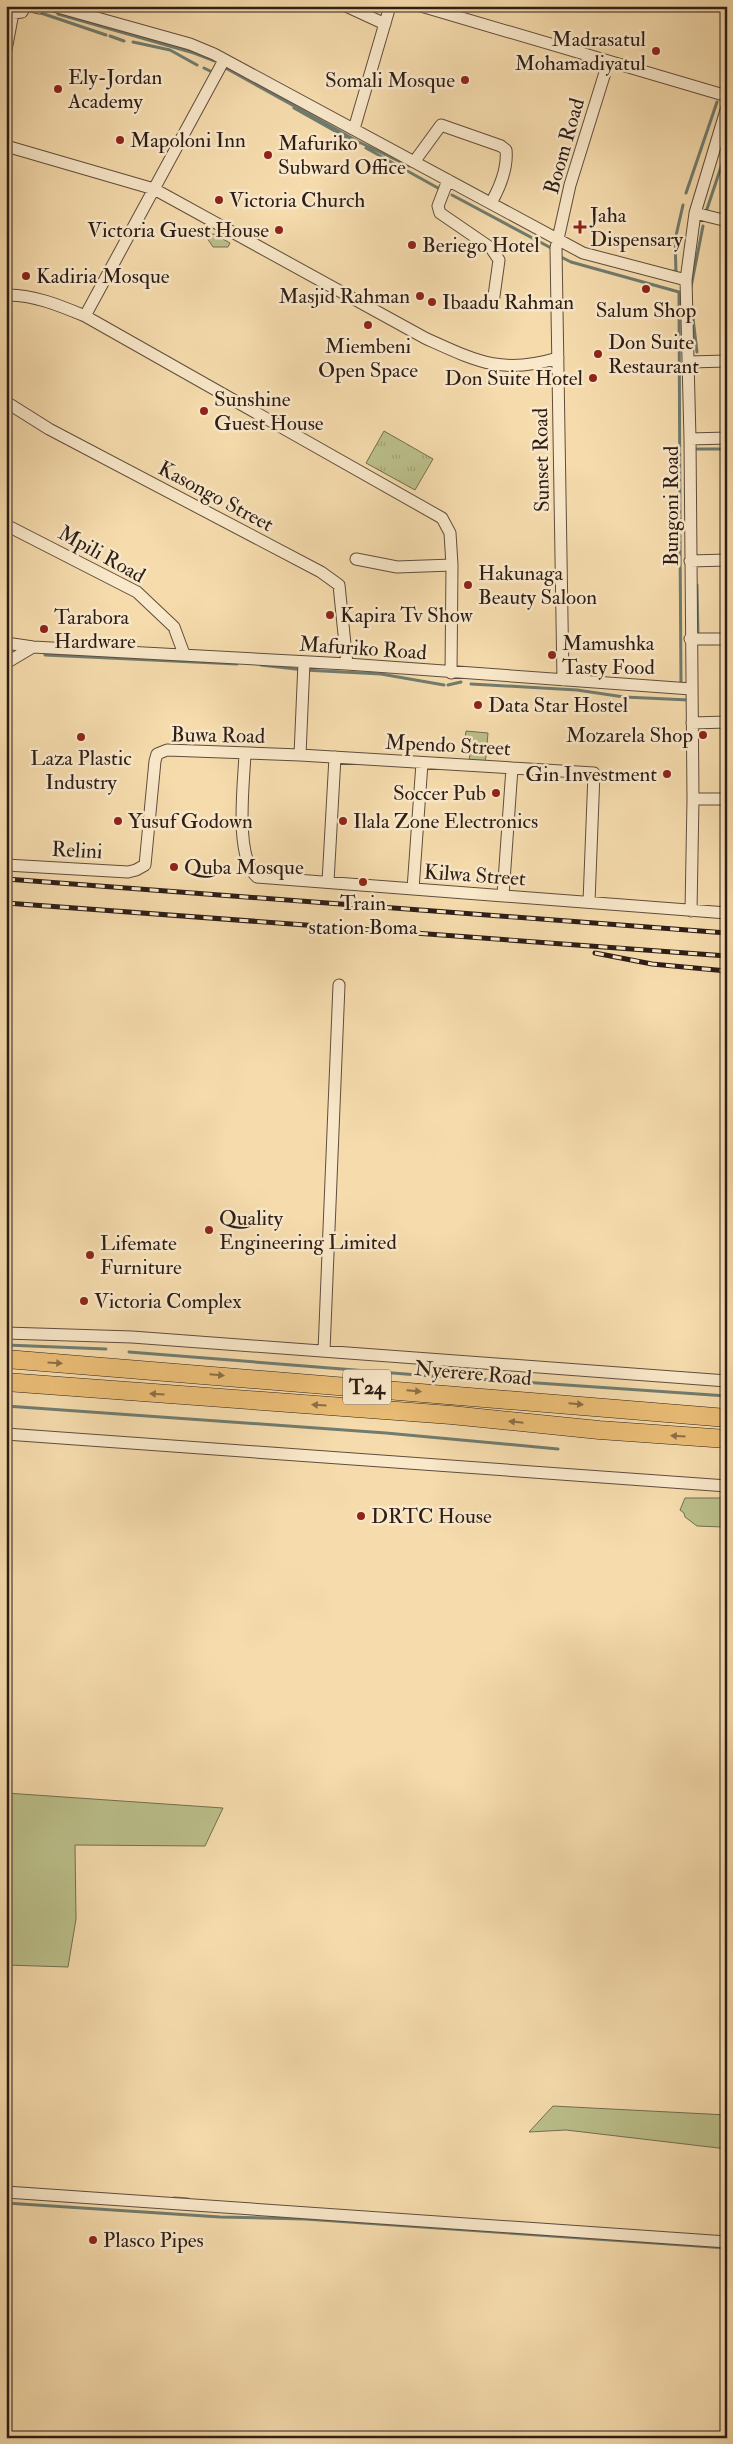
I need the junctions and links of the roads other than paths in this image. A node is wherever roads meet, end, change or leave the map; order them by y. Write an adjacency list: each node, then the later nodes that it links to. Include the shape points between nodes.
1 (38, 6): 6 (street)
2 (54, 6): 9 (street, via 190,44)
3 (346, 6): 7 (street)
4 (390, 6): 7 (street)
5 (421, 6): 10 (street)
6 (26, 8): 8 (street, via 13,13)
7 (384, 24): 13 (street)
8 (6, 50)
9 (224, 60): 13 (street); 18 (street)
10 (608, 63): 11 (street); 22 (street, Boom Road, via 570,185)
11 (727, 96)
12 (727, 107): 14 (street, Bungoni Road)
13 (354, 129): 16 (street)
14 (722, 137): 20 (street, Bungoni Road)
15 (6, 146): 18 (street)
16 (414, 162): 17 (street); 19 (street, via 441,125 501,146 506,150 505,169 502,184)
17 (448, 180): 19 (street); 25 (street, via 438,206 440,213 496,254 499,260)
18 (154, 189): 26 (street); 27 (street, via 426,338 469,358 516,367)
19 (491, 203): 22 (street)
20 (695, 213): 21 (street); 23 (street, Bungoni Road)
21 (727, 221)
22 (558, 239): 23 (street, via 583,253); 27 (street, Sunset Road)
23 (686, 280): 29 (street, Bungoni Road)
24 (6, 295): 26 (street, via 33,299)
25 (493, 302)
26 (85, 316): 37 (street, via 442,518 450,532)
27 (558, 358): 47 (street, Sunset Road)
28 (727, 361): 29 (street)
29 (689, 362): 32 (street, Bungoni Road)
30 (6, 402): 45 (street, Kasongo Street, via 49,429 321,572 339,585)
31 (727, 438): 32 (street)
32 (690, 439): 36 (street, Bungoni Road)
33 (6, 525): 42 (street, Mpili Road, via 137,592 174,627)
34 (356, 559): 37 (street, via 397,567)
35 (727, 560): 36 (street)
36 (690, 561): 38 (street, Bungoni Road)
37 (452, 565): 46 (street)
38 (690, 639): 39 (street); 48 (street, Bungoni Road)
39 (727, 639)
40 (6, 643): 41 (street, Mafuriko Road)
41 (33, 647): 42 (street, Mafuriko Road); 44 (street)
42 (184, 654): 43 (street, Mafuriko Road)
43 (304, 662): 45 (street, Mafuriko Road); 52 (street)
44 (6, 663)
45 (347, 664): 46 (street, Mafuriko Road)
46 (451, 673): 47 (street, Mafuriko Road)
47 (563, 680): 48 (street, Mafuriko Road)
48 (691, 689): 50 (street, Bungoni Road)
49 (727, 722): 50 (street)
50 (692, 723): 57 (street, Bungoni Road)
51 (245, 753): 52 (street, Buwa Road); 59 (street, Buwa Road, via 167,750 157,754); 60 (street, Kilwa Street, via 242,841 252,873 257,877)
52 (300, 755): 53 (street, Mpendo Street)
53 (334, 757): 54 (street, Mpendo Street); 60 (street)
54 (422, 763): 55 (street, Mpendo Street); 61 (street)
55 (512, 768): 62 (street); 63 (street, Mpendo Street, via 594,773)
56 (727, 799): 57 (street)
57 (692, 800): 64 (street, Bungoni Road)
58 (6, 865): 59 (street, Relini, via 128,872)
59 (145, 865)
60 (328, 882): 61 (street, Kilwa Street)
61 (412, 889): 62 (street, Kilwa Street)
62 (503, 895): 63 (street, Kilwa Street)
63 (588, 902): 64 (street, Kilwa Street)
64 (690, 911): 65 (street, Kilwa Street)
65 (727, 913)
66 (338, 985): 68 (street)
67 (6, 1333): 68 (street, via 132,1337)
68 (324, 1352): 70 (street)
69 (6, 1359): 72 (highway, Nyerere Road / T24, one-way to 72)
70 (727, 1381)
71 (6, 1382): 74 (highway, Nyerere Road / T24, one-way to 71)
72 (727, 1418)
73 (6, 1434): 75 (street)
74 (727, 1439)
75 (727, 1486)
76 (6, 2192): 77 (street)
77 (727, 2242)

